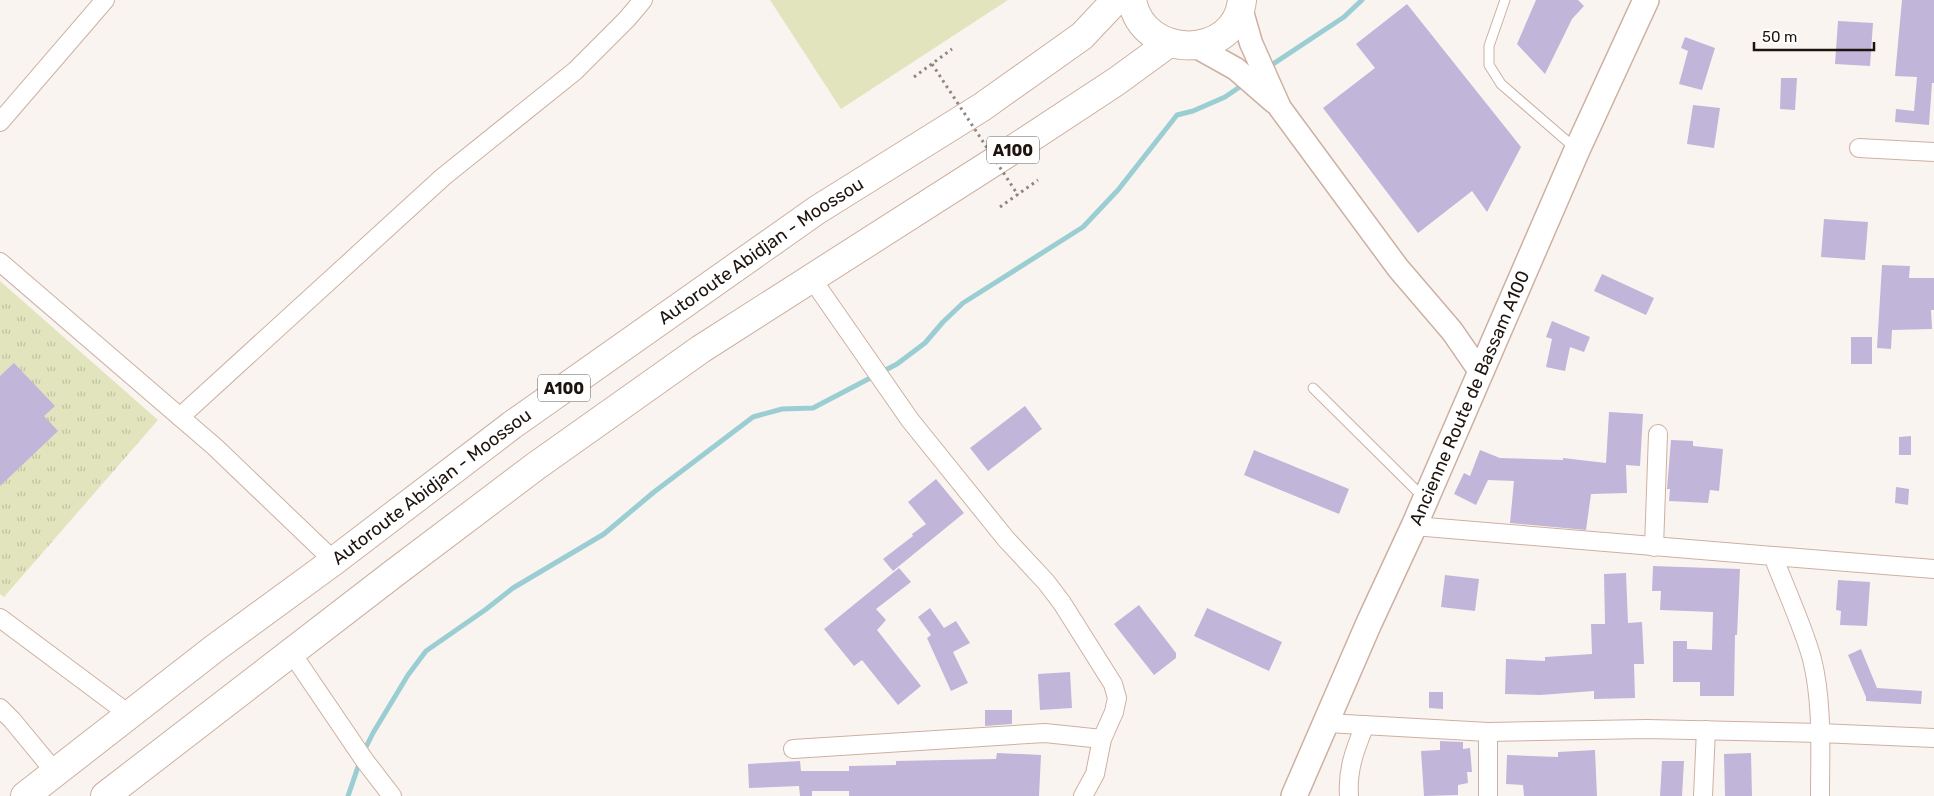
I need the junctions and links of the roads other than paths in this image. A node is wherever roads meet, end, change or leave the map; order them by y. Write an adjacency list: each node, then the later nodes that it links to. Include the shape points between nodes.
1 (105, 0): 10 (street)
2 (643, 0): 18 (street, via 628,20 575,71 443,177)
3 (1116, 0): 24 (highway, Autoroute Abidjan - Moossou / A100, via 1082,36 982,107 817,210 666,315 512,425)
4 (1132, 0): 8 (highway, via 1140,20 1152,34)
5 (1505, 0): 12 (lane, via 1489,46 1489,65 1501,84)
6 (1646, 0): 12 (main road, Ancienne Route de Bassam A100)
7 (1242, 4): 8 (highway, via 1234,22 1224,33 1210,42); 9 (street, via 1251,43)
8 (1182, 45): 9 (street, via 1236,69); 15 (highway, A100, via 1117,82)
9 (1280, 108): 16 (street, via 1398,268 1452,331)
10 (0, 122)
11 (1859, 148): 13 (street)
12 (1577, 150): 16 (main road, Ancienne Route de Bassam A100)
13 (1934, 152)
14 (0, 262): 18 (street)
15 (812, 279): 27 (highway, A100, via 701,349 536,466); 36 (street, via 910,420 1006,539 1046,582 1074,621 1113,684 1117,698)
16 (1481, 373): 20 (main road, Ancienne Route de Bassam A100)
17 (1313, 388): 20 (lane)
18 (180, 417): 24 (street)
19 (1658, 434): 22 (street)
20 (1426, 500): 21 (main road, Ancienne Route de Bassam A100)
21 (1414, 526): 22 (street); 30 (main road, Ancienne Route de Bassam A100)
22 (1654, 547): 23 (street)
23 (1773, 556): 25 (street); 34 (street, via 1812,659)
24 (334, 561): 29 (highway, Autoroute Abidjan - Moossou / A100)
25 (1934, 569)
26 (0, 618): 29 (street)
27 (291, 652): 39 (highway, A100); 41 (street)
28 (0, 708): 38 (street)
29 (130, 714): 38 (highway, Autoroute Abidjan - Moossou / A100)
30 (1327, 723): 31 (street); 43 (main road, Ancienne Route de Bassam A100)
31 (1365, 725): 33 (street); 44 (street, via 1351,760)
32 (1706, 730): 33 (street); 34 (street); 46 (street)
33 (1488, 732): 45 (street)
34 (1820, 733): 35 (street); 47 (street)
35 (1934, 738)
36 (1102, 739): 37 (street, via 1045,732); 42 (street, via 1095,774)
37 (793, 749)
38 (55, 772): 40 (highway, Autoroute Abidjan - Moossou / A100)
39 (110, 794)
40 (25, 796)
41 (392, 796)
42 (1083, 796)
43 (1294, 796)
44 (1349, 796)
45 (1488, 796)
46 (1704, 796)
47 (1820, 796)

